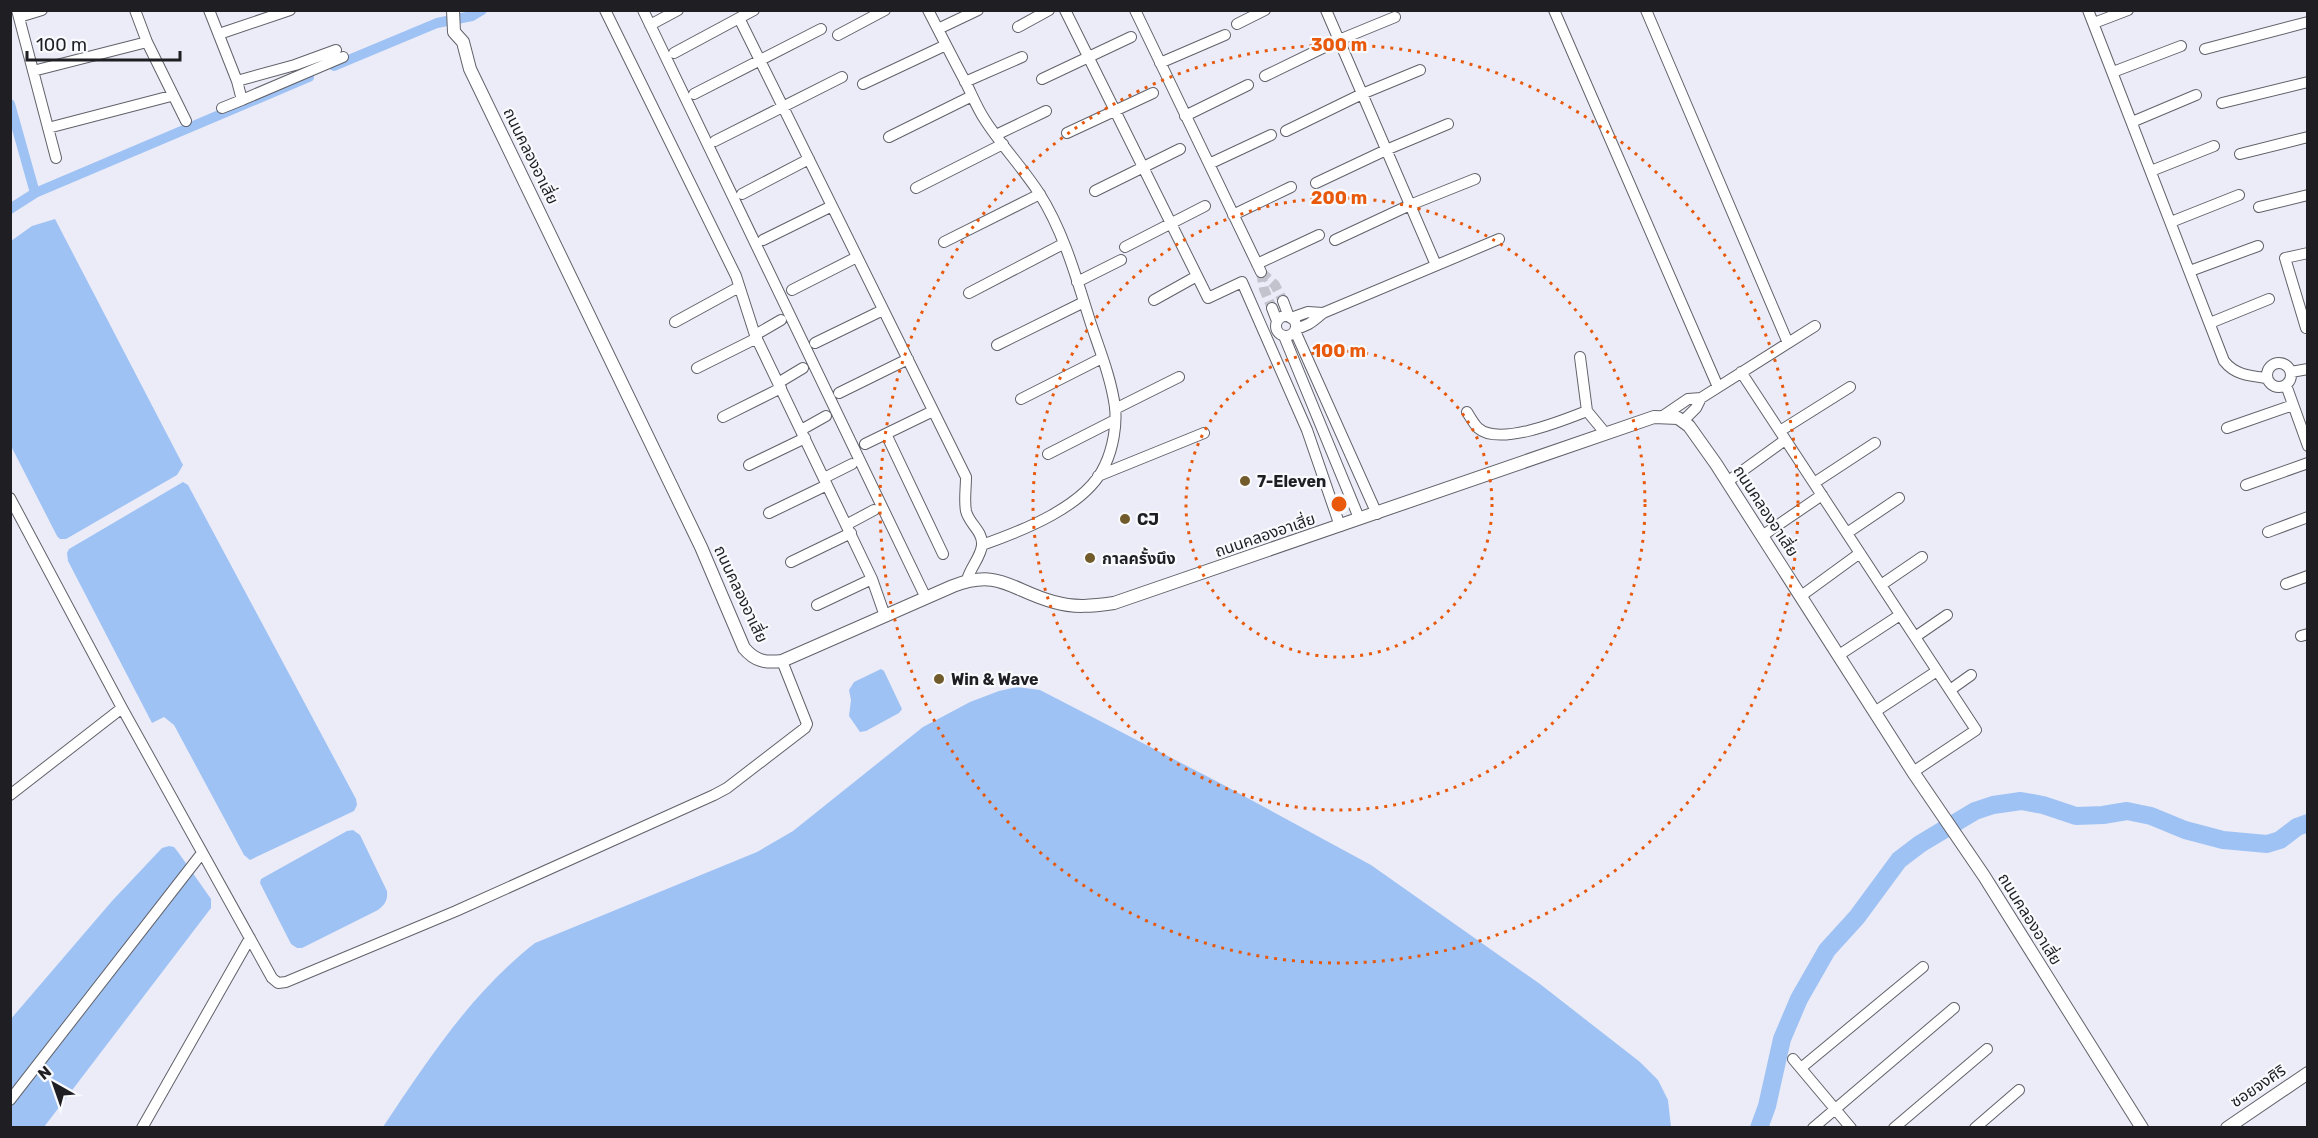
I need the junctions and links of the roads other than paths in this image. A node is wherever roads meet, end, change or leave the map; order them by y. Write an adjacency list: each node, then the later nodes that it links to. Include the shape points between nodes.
1 (42, 10): 22 (street)
2 (135, 10): 37 (street)
3 (209, 10): 32 (street)
4 (290, 10): 32 (street)
5 (605, 10): 121 (street)
6 (643, 10): 28 (street)
7 (678, 10): 28 (street)
8 (754, 10): 24 (street)
9 (885, 10): 33 (street)
10 (928, 10): 31 (street)
11 (978, 10): 31 (street)
12 (1049, 10): 29 (street)
13 (1065, 10): 43 (street)
14 (1265, 10): 27 (street)
15 (1326, 10): 36 (street)
16 (1554, 10): 154 (street)
17 (1646, 10): 140 (street)
18 (2088, 10): 26 (street)
19 (2128, 10): 26 (street)
20 (453, 12): 217 (street, ถนนคลองอาเสี่ย, via 454,32 464,42 470,69 696,537 744,648 757,660)
21 (1140, 12): 45 (street)
22 (18, 14): 47 (street)
23 (1395, 17): 36 (street)
24 (739, 18): 41 (street); 44 (street)
25 (2307, 22): 40 (street)
26 (2094, 23): 48 (street)
27 (1237, 24)
28 (650, 26): 210 (street)
29 (1018, 27)
30 (821, 29): 44 (street)
31 (938, 29): 38 (street)
32 (219, 34): 52 (street)
33 (838, 35)
34 (1225, 35): 45 (street)
35 (1131, 37): 43 (street)
36 (1339, 40): 49 (street); 59 (street)
37 (147, 42): 47 (street); 61 (street)
38 (946, 45): 53 (street); 55 (street)
39 (2181, 46): 48 (street)
40 (2205, 49)
41 (674, 52)
42 (1022, 57): 53 (street)
43 (1088, 57): 51 (street); 68 (street)
44 (759, 60): 58 (street); 65 (street)
45 (1160, 63): 69 (street)
46 (1420, 70): 59 (street)
47 (33, 72): 73 (street)
48 (2113, 72): 71 (street)
49 (1265, 76)
50 (842, 77): 65 (street)
51 (1042, 79)
52 (237, 81): 63 (street); 63 (street, via 339,53)
53 (965, 82): 62 (street)
54 (2307, 82): 64 (street)
55 (863, 84)
56 (1248, 85): 69 (street)
57 (1153, 93): 68 (street)
58 (694, 94)
59 (1362, 94): 74 (street); 83 (street)
60 (2196, 94): 71 (street)
61 (171, 96): 70 (street); 73 (street)
62 (972, 96): 77 (street); 79 (street, via 984,120)
63 (242, 100): 66 (street)
64 (2222, 103)
65 (783, 105): 80 (street); 86 (street)
66 (222, 108)
67 (1046, 111): 79 (street)
68 (1115, 111): 75 (street); 88 (street)
69 (1185, 116): 87 (street)
70 (186, 121)
71 (2132, 122): 89 (street)
72 (1448, 124): 83 (street)
73 (48, 128): 85 (street)
74 (1286, 131)
75 (1067, 134)
76 (1271, 135): 87 (street)
77 (889, 137)
78 (2307, 137): 84 (street)
79 (1000, 139): 93 (street); 96 (street)
80 (715, 141)
81 (2214, 146): 89 (street)
82 (1180, 149): 88 (street)
83 (1386, 150): 91 (street); 99 (street)
84 (2240, 154)
85 (56, 158)
86 (809, 159): 95 (street); 100 (street)
87 (1209, 164): 103 (street)
88 (1143, 167): 94 (street); 105 (street)
89 (2151, 171): 104 (street)
90 (1475, 179): 99 (street)
91 (1316, 183)
92 (1291, 187): 103 (street)
93 (916, 188)
94 (1095, 191)
95 (742, 194)
96 (1040, 194): 110 (street); 111 (street)
97 (2239, 195): 104 (street)
98 (2307, 195): 102 (street)
99 (1410, 205): 109 (street); 117 (street)
100 (832, 206): 108 (street); 115 (street)
101 (1205, 206): 105 (street)
102 (2259, 207)
103 (1233, 215): 106 (street, via 1259,268)
104 (2171, 222): 118 (street)
105 (1171, 223): 113 (street); 119 (street)
106 (1319, 235)
107 (1500, 239): 117 (street)
108 (763, 240)
109 (1335, 240)
110 (944, 242)
111 (1063, 244): 120 (street); 123 (street)
112 (2258, 246): 118 (street)
113 (1125, 247)
114 (2307, 253): 136 (street, via 2285,258)
115 (857, 257): 122 (street); 129 (street)
116 (1121, 260): 120 (street)
117 (1436, 265): 133 (street, via 1323,313 1308,312)
118 (2190, 271): 134 (street)
119 (1197, 276): 125 (street); 194 (street, via 1208,298 1242,282 1307,430)
120 (1077, 282): 127 (street)
121 (739, 287): 132 (street); 138 (street)
122 (792, 290)
123 (969, 293)
124 (2269, 299): 134 (street)
125 (1154, 300)
126 (1283, 301): 133 (street)
127 (1084, 302): 141 (street); 143 (street)
128 (1272, 308): 131 (street)
129 (883, 310): 139 (street); 144 (street)
130 (781, 320): 138 (street)
131 (1277, 321): 133 (street, via 1284,317); 137 (street, via 1277,329)
132 (675, 322)
133 (1293, 323): 137 (street, via 1290,335); 191 (street)
134 (2210, 323): 151 (street, via 2231,370)
135 (1815, 326): 140 (street)
136 (2306, 328)
137 (1284, 336): 193 (street)
138 (756, 337): 145 (street); 153 (street)
139 (815, 343)
140 (1788, 343): 148 (street)
141 (997, 345)
142 (1580, 357): 161 (street)
143 (1102, 358): 158 (street); 163 (street)
144 (908, 359): 156 (street); 160 (street)
145 (697, 368)
146 (803, 368): 153 (street)
147 (2307, 369): 149 (street)
148 (1741, 372): 154 (street); 173 (street)
149 (2290, 372): 151 (street, via 2277,363 2268,369); 152 (street)
150 (1179, 377): 163 (street)
151 (2267, 378): 152 (street, via 2276,387)
152 (2286, 385): 159 (street)
153 (779, 386): 166 (street); 170 (street)
154 (1718, 387): 157 (street)
155 (1850, 387): 173 (street)
156 (839, 393)
157 (1701, 398): 165 (street, via 1688,399); 167 (street)
158 (1021, 399)
159 (2293, 405): 168 (street); 176 (street)
160 (933, 411): 171 (street); 199 (street, via 966,477 966,513 981,535)
161 (1587, 411): 162 (street, via 1524,432 1496,435 1479,429); 172 (street)
162 (1467, 412)
163 (1115, 414): 177 (street); 181 (street, via 1110,449)
164 (826, 416): 170 (street)
165 (1664, 416): 167 (street, ถนนคลองอาเสี่ย); 172 (street, ถนนคลองอาเสี่ย)
166 (723, 417)
167 (1683, 421): 183 (street, ถนนคลองอาเสี่ย, via 1697,435)
168 (2227, 428)
169 (1204, 433): 181 (street)
170 (803, 434): 180 (street); 182 (street)
171 (886, 434): 175 (street); 201 (street)
172 (1606, 434): 191 (street, ถนนคลองอาเสี่ย)
173 (1783, 435): 183 (street); 184 (street)
174 (1875, 443): 184 (street)
175 (865, 444)
176 (2307, 446)
177 (1048, 454)
178 (2307, 462): 185 (street)
179 (852, 464): 182 (street)
180 (749, 465)
181 (1098, 477): 199 (street, via 1048,517)
182 (826, 482): 190 (street); 195 (street)
183 (1727, 482): 198 (street, ถนนคลองอาเสี่ย)
184 (1814, 483): 186 (street)
185 (2246, 485)
186 (1821, 495): 197 (street); 198 (street)
187 (10, 498): 221 (street)
188 (1899, 498): 197 (street)
189 (874, 510): 195 (street)
190 (769, 513)
191 (1377, 514): 193 (street, ถนนคลองอาเสี่ย)
192 (2307, 517): 196 (street)
193 (1359, 518): 194 (street, ถนนคลองอาเสี่ย)
194 (1340, 526): 206 (street, ถนนคลองอาเสี่ย, via 1114,603 1090,607 1053,602 993,579)
195 (849, 529): 203 (street); 205 (street)
196 (2268, 532)
197 (1847, 533): 200 (street)
198 (1762, 536): 209 (street, ถนนคลองอาเสี่ย)
199 (982, 545): 206 (street)
200 (1860, 553): 208 (street); 209 (street)
201 (943, 554)
202 (1922, 557): 208 (street)
203 (791, 562)
204 (2307, 576): 207 (street)
205 (872, 579): 211 (street); 214 (street)
206 (968, 580): 210 (street, ถนนคลองอาเสี่ย)
207 (2286, 584)
208 (1881, 585): 212 (street)
209 (1801, 596): 216 (street, ถนนคลองอาเสี่ย)
210 (926, 598): 214 (street, ถนนคลองอาเสี่ย)
211 (817, 605)
212 (1900, 615): 215 (street); 216 (street)
213 (1947, 615): 215 (street)
214 (885, 616): 217 (street, ถนนคลองอาเสี่ย)
215 (1915, 637): 218 (street)
216 (1839, 655): 222 (street, ถนนคลองอาเสี่ย)
217 (782, 661): 226 (street, via 807,724 805,728 714,795 456,911 286,982 278,983 272,978)
218 (1937, 671): 220 (street); 222 (street)
219 (1971, 675): 220 (street)
220 (1950, 690): 223 (street, via 1976,730)
221 (122, 708): 224 (street); 225 (street)
222 (1876, 711): 223 (street, ถนนคลองอาเสี่ย)
223 (1913, 771): 239 (street, ถนนคลองอาเสี่ย, via 1984,876)
224 (10, 795)
225 (202, 853): 226 (street); 232 (street)
226 (250, 939): 234 (street)
227 (1923, 967): 233 (street, via 1797,1063)
228 (1954, 1008): 233 (street)
229 (1987, 1049): 237 (street)
230 (2307, 1073): 240 (street, ซอยจงศิริ)
231 (2019, 1090): 238 (street)
232 (10, 1100)
233 (1835, 1108): 235 (street); 236 (street)
234 (142, 1128)
235 (1813, 1128)
236 (1851, 1128)
237 (1894, 1128)
238 (1975, 1128)
239 (2142, 1128)
240 (2227, 1128)

